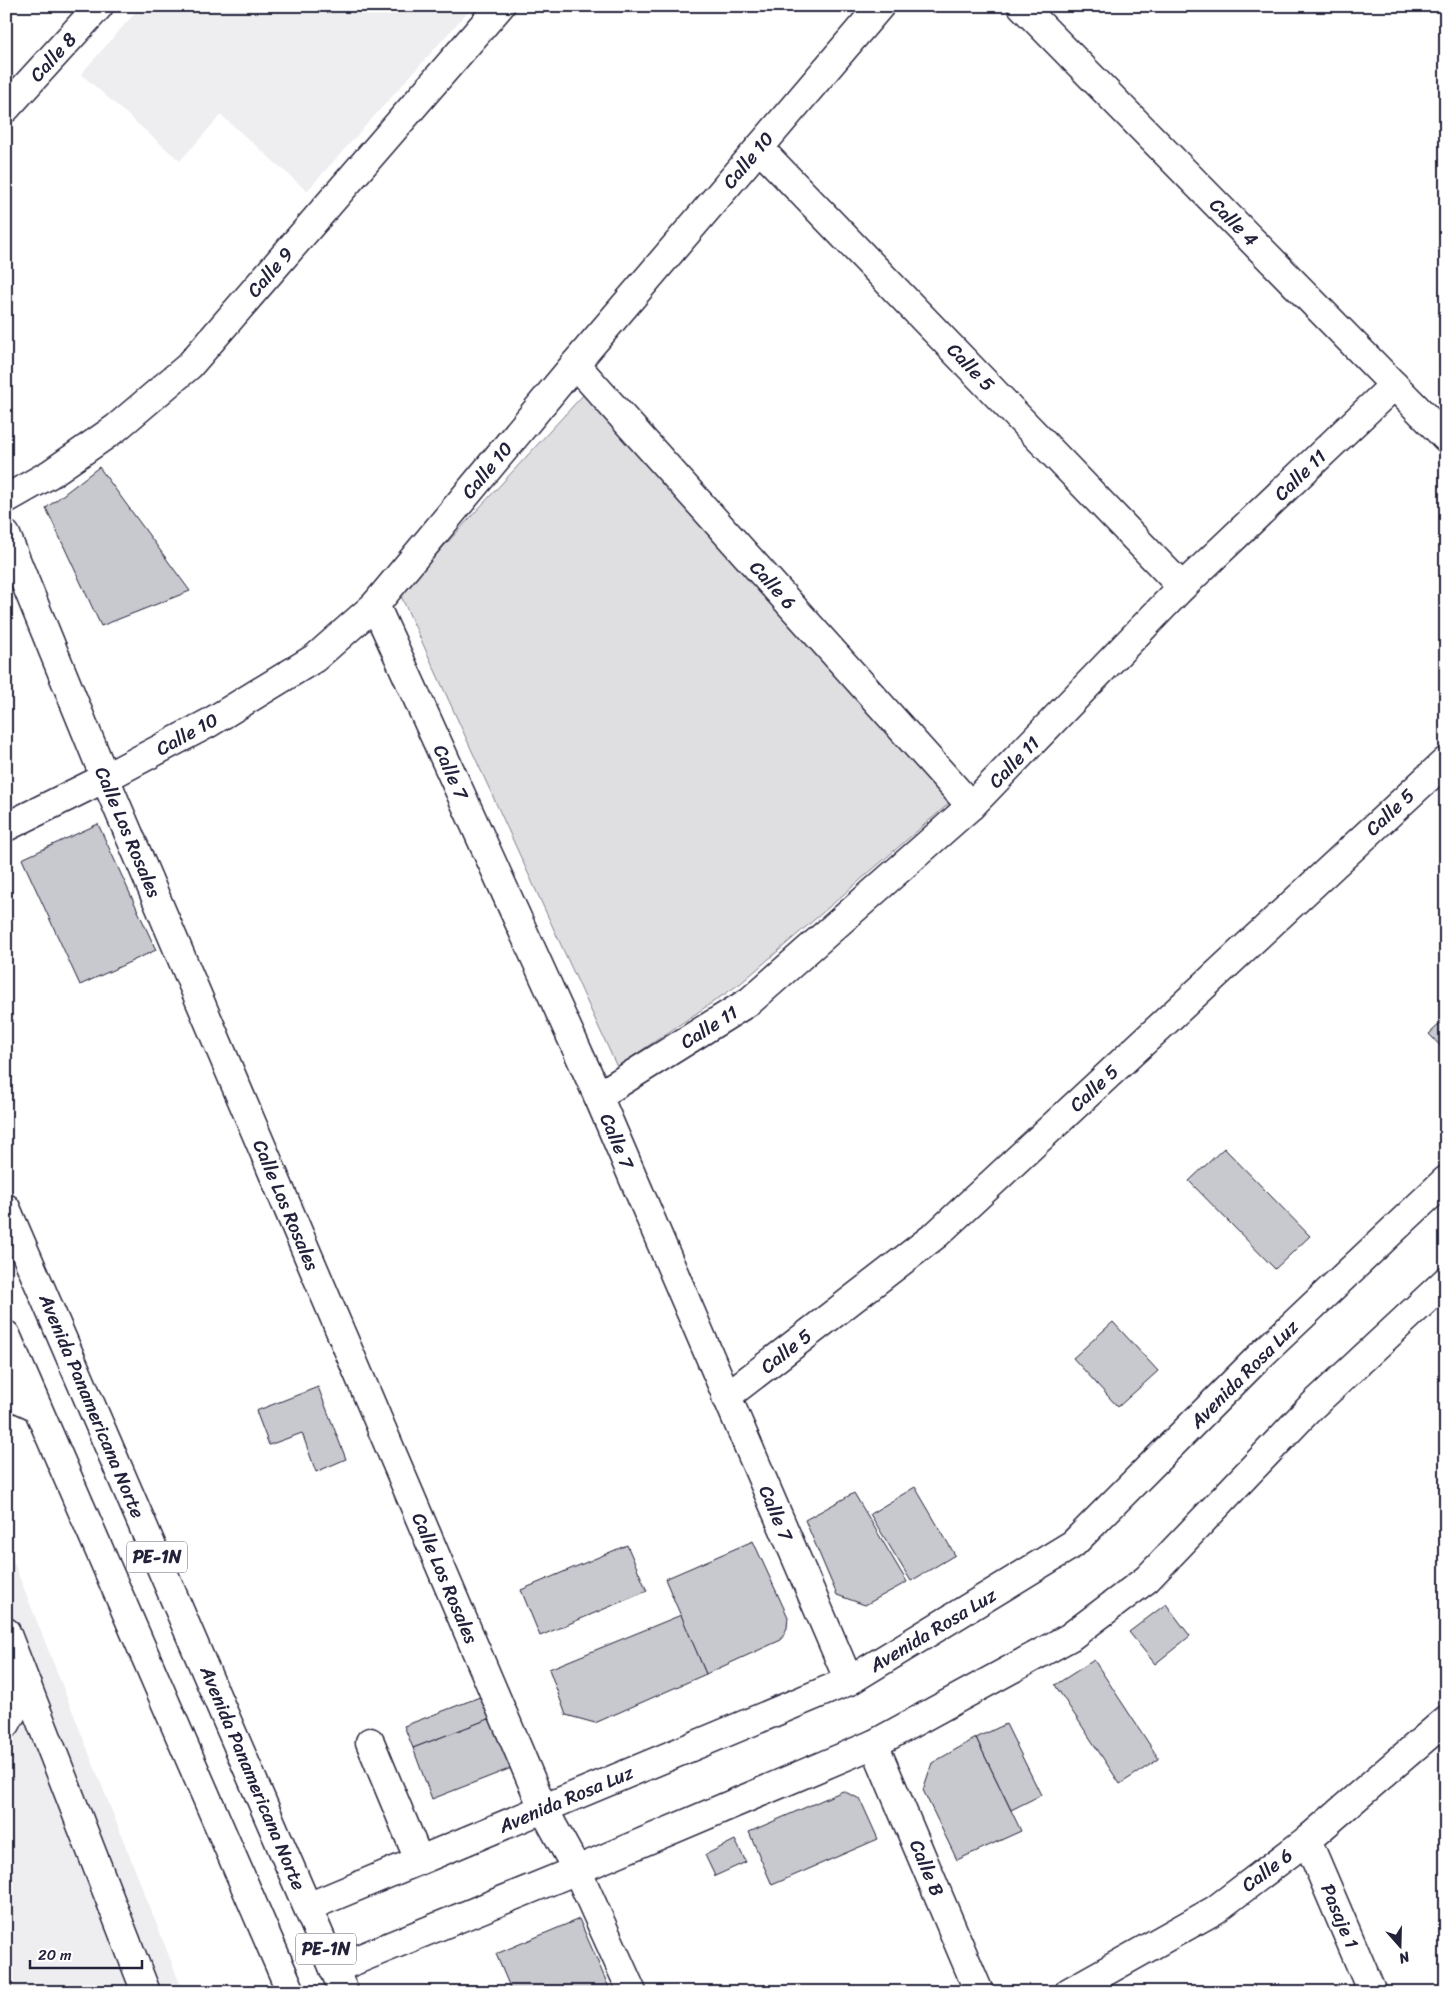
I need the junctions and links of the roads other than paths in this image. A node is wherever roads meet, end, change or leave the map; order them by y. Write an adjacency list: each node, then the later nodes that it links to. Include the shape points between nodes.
1 (99, 6): 5 (main road, Calle 8)
2 (500, 6): 10 (main road, Calle 9, via 189,366 116,428 50,474)
3 (880, 6): 6 (main road, Calle 10)
4 (1022, 6): 8 (main road, Calle 4)
5 (6, 108)
6 (759, 148): 7 (main road, Calle 10); 12 (main road, Calle 5)
7 (575, 364): 13 (main road, Calle 10); 16 (main road, Calle 6)
8 (1394, 385): 9 (main road, Calle 4); 12 (main road, Calle 11)
9 (1446, 438)
10 (6, 499)
11 (6, 535): 15 (main road, Calle Los Rosales)
12 (1182, 587): 16 (main road, Calle 11)
13 (375, 605): 15 (main road, Calle 10, via 315,658 209,723); 18 (main road, Calle 7)
14 (1446, 760): 24 (main road, Calle 5, via 937,1234)
15 (105, 778): 17 (main road, Calle 10); 33 (main road, Calle Los Rosales)
16 (971, 806): 18 (main road, Calle 11, via 750,1001)
17 (6, 827)
18 (598, 1096): 24 (main road, Calle 7)
19 (1446, 1180): 27 (main road, Avenida Rosa Luz, via 1260,1356 1073,1544)
20 (6, 1208): 37 (main road, Avenida Panamericana Norte / PE-1N)
21 (1446, 1281): 32 (main road, via 1310,1408 1147,1579 1070,1637)
22 (6, 1336): 25 (main road, PE-1N)
23 (6, 1393): 25 (main road)
24 (726, 1397): 27 (main road, Calle 7)
25 (37, 1407): 40 (main road, PE-1N)
26 (6, 1632): 28 (main road)
27 (849, 1681): 33 (main road, Avenida Rosa Luz)
28 (27, 1685): 30 (main road); 39 (main road)
29 (1446, 1720): 34 (main road, Calle 6)
30 (6, 1724)
31 (370, 1742): 35 (main road)
32 (874, 1744): 36 (main road); 42 (main road, Calle B)
33 (543, 1808): 35 (main road, Avenida Rosa Luz); 36 (main road, Calle Los Rosales)
34 (1307, 1840): 43 (main road, Calle 6, via 1214,1910); 44 (main road, Pasaje 1)
35 (419, 1860): 37 (main road, Avenida Rosa Luz)
36 (577, 1870): 38 (main road); 41 (main road, Calle Los Rosales)
37 (308, 1907): 38 (main road, PE-1N)
38 (339, 1980)
39 (146, 1992)
40 (291, 1992)
41 (632, 1992)
42 (979, 1992)
43 (1069, 1992)
44 (1372, 1992)

